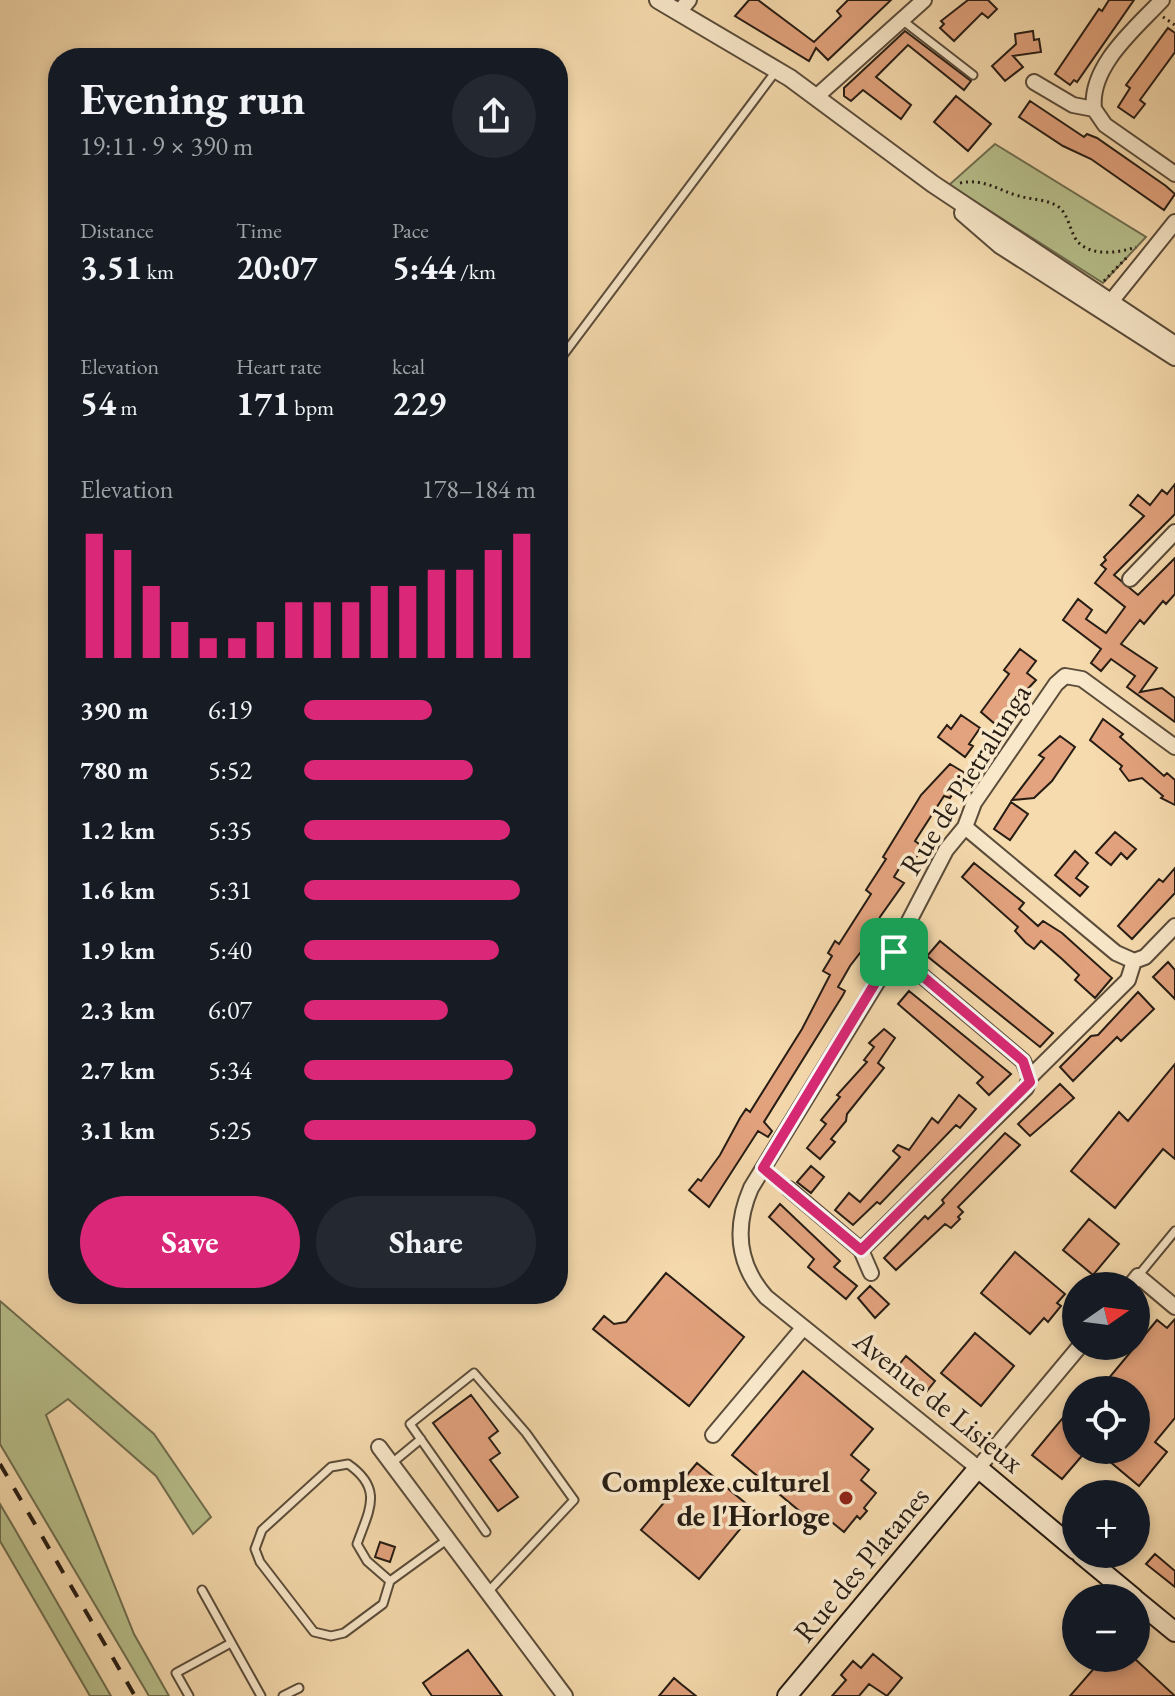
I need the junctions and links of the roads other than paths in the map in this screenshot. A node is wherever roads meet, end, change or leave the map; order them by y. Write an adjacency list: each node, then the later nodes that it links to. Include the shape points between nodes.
1 (924, 0): 5 (street)
2 (1162, 0): 10 (street, via 1103,71 1094,90)
3 (661, 1): 4 (street)
4 (684, 6): 6 (street)
5 (901, 18): 7 (lane); 9 (street)
6 (777, 69): 9 (street); 15 (lane)
7 (973, 75)
8 (1034, 82): 10 (street, via 1073,105)
9 (816, 97): 13 (street, via 933,184 1000,245)
10 (1094, 109): 11 (street, via 1105,125)
11 (1175, 174)
12 (1175, 222): 13 (street)
13 (1106, 308): 14 (street); 16 (street)
14 (1175, 345)
15 (568, 349)
16 (1175, 357)
17 (1175, 532): 18 (street)
18 (1130, 579)
19 (1175, 747): 20 (street, Rue de Pietralunga, via 1070,675 1047,696 974,803)
20 (965, 827): 22 (street, Rue de Pietralunga, via 946,850); 23 (street, via 1116,953)
21 (1175, 926): 23 (street, via 1145,957)
22 (894, 952): 24 (street, via 1023,1061); 32 (street, Rue de Pietralunga, via 742,1210 740,1244 752,1278)
23 (1134, 961): 24 (street, via 1128,980)
24 (1030, 1077): 27 (street, via 1026,1088)
25 (789, 1189): 27 (street)
26 (1175, 1231): 28 (lane)
27 (861, 1250): 29 (street)
28 (1141, 1272)
29 (871, 1273)
30 (1150, 1291): 31 (street)
31 (1175, 1306)
32 (803, 1328): 34 (street); 38 (street, Avenue de Lisieux)
33 (1068, 1360): 38 (street)
34 (713, 1435)
35 (421, 1439): 37 (lane); 39 (lane); 46 (lane, via 410,1424 474,1373 574,1500)
36 (379, 1447): 37 (street)
37 (392, 1463): 41 (street)
38 (978, 1468): 40 (main road, Avenue de Lisieux); 55 (main road, Rue des Platanes)
39 (486, 1532)
40 (1062, 1538)
41 (448, 1539): 43 (lane); 46 (street)
42 (1098, 1568): 44 (main road)
43 (390, 1581): 43 (lane, via 383,1604 344,1633 314,1632 255,1549 262,1530 331,1467 348,1464 362,1474 372,1500 357,1544)
44 (1117, 1584)
45 (202, 1590): 49 (lane)
46 (488, 1592): 54 (street)
47 (1150, 1611): 48 (main road)
48 (1175, 1632)
49 (231, 1643): 51 (lane, via 176,1673); 52 (lane)
50 (299, 1688): 53 (lane)
51 (189, 1696)
52 (261, 1696)
53 (283, 1696)
54 (565, 1696)
55 (787, 1696)

